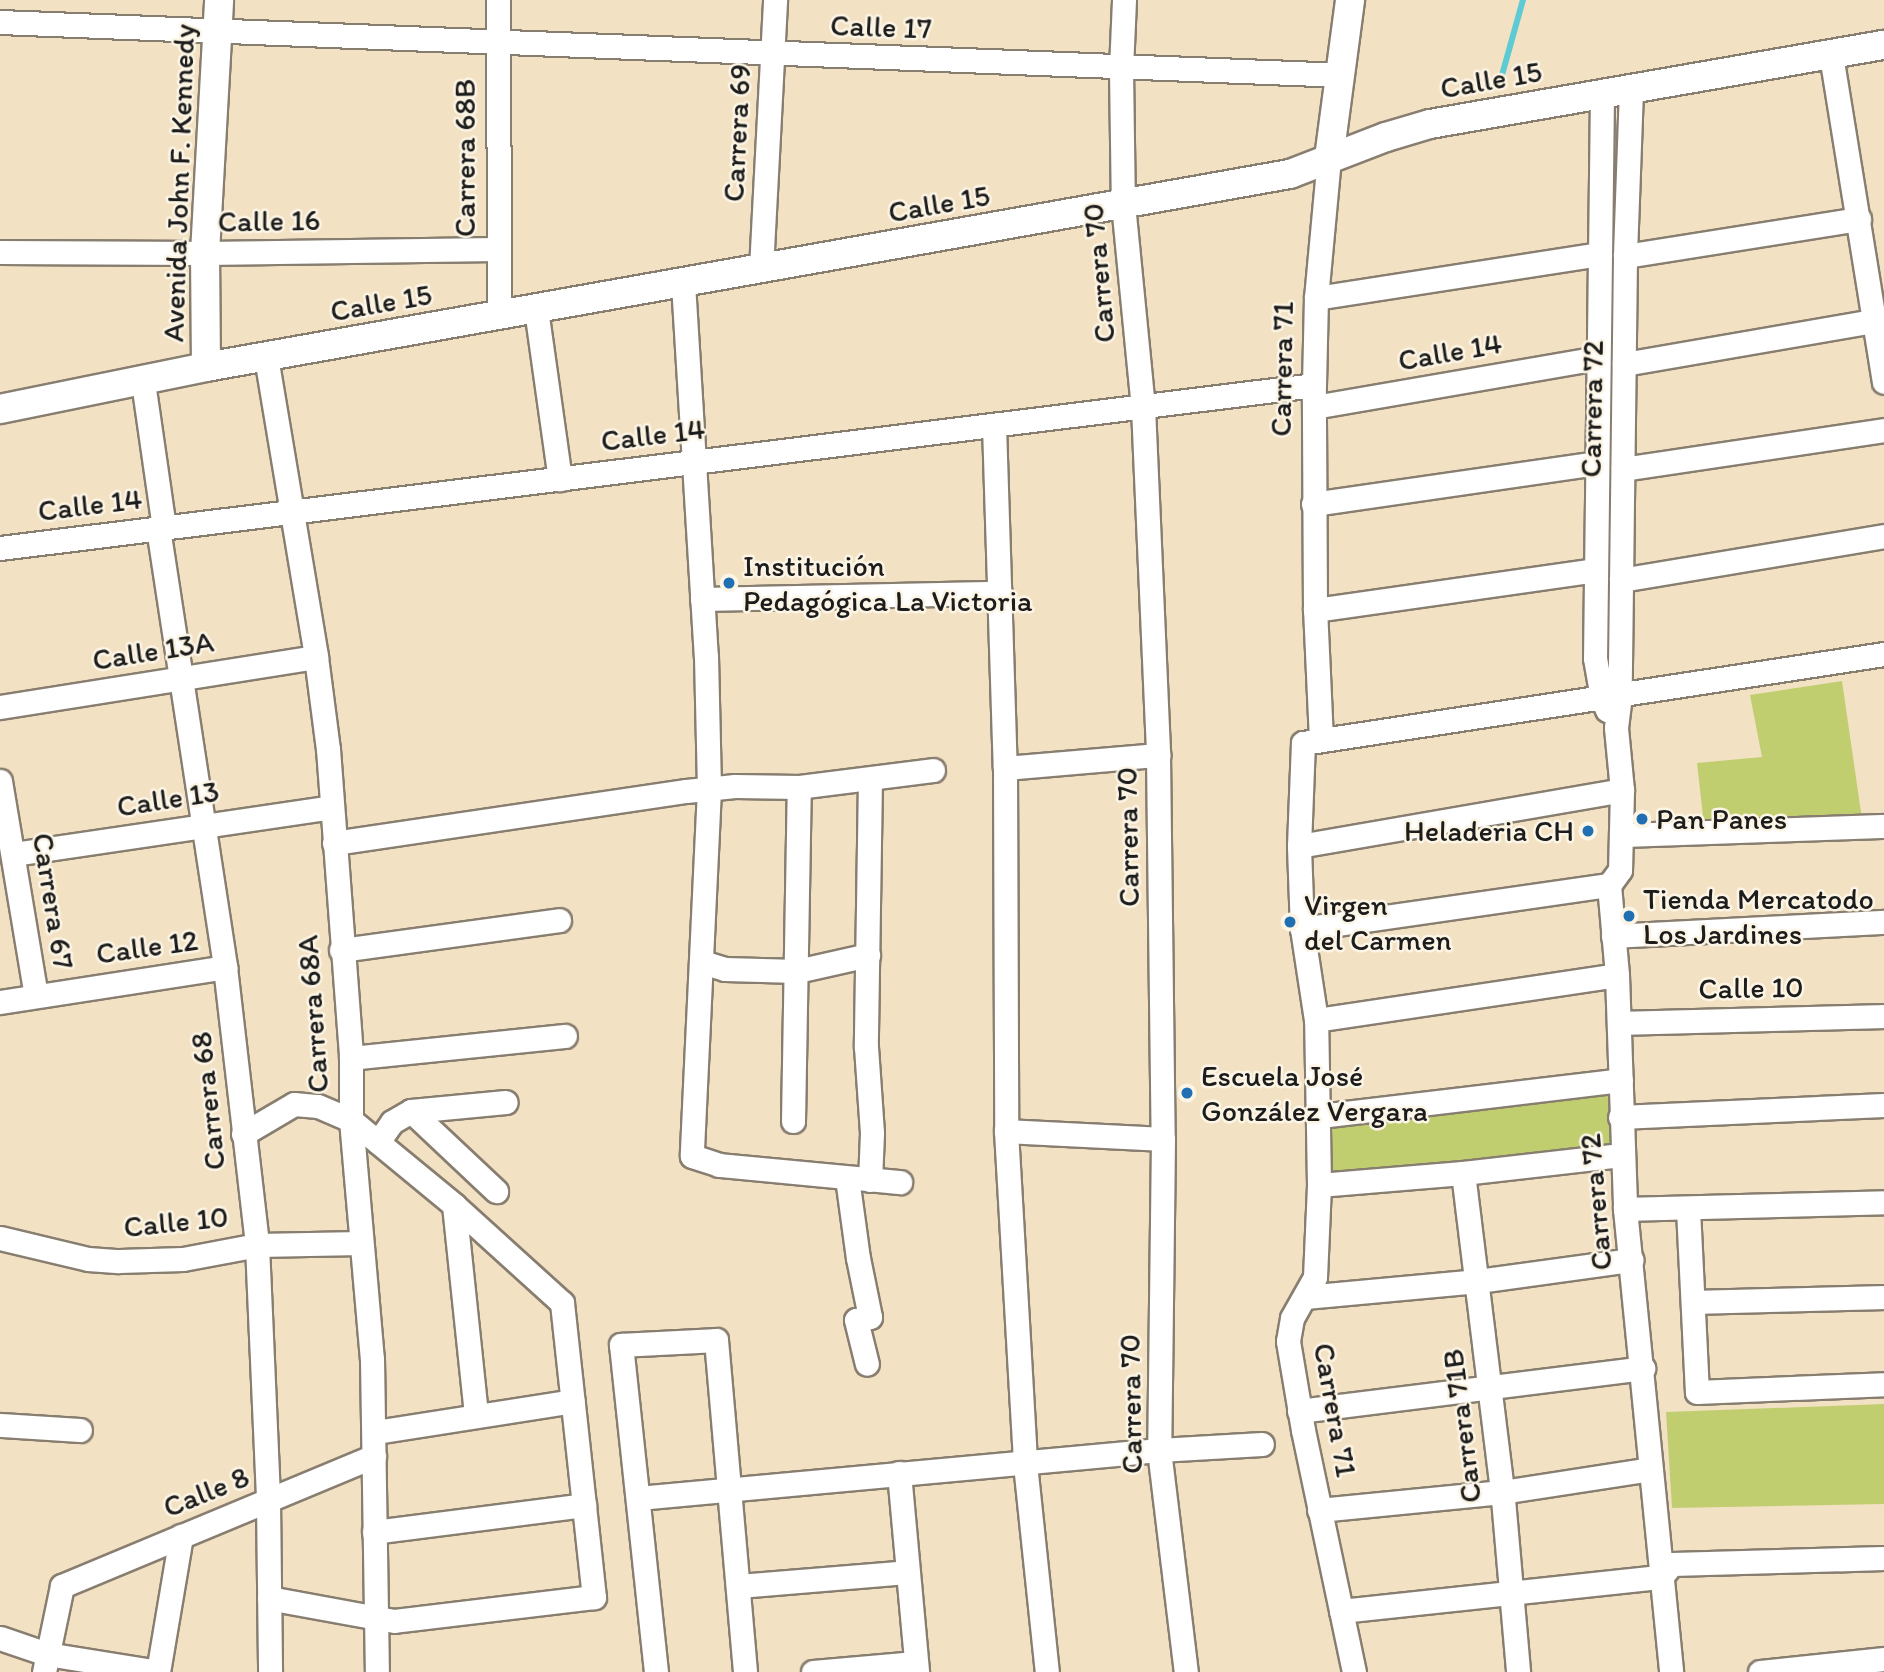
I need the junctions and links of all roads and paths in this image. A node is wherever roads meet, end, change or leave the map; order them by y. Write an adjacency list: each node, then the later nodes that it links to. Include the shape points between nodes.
1 (219, 0): 7 (street, Avenida John F. Kennedy)
2 (498, 0): 8 (street, Carrera 68B)
3 (775, 0): 10 (street, Carrera 69)
4 (1124, 0): 12 (street, Carrera 70)
5 (1350, 0): 13 (street, Carrera 71)
6 (0, 22): 7 (street, Calle 17)
7 (217, 31): 8 (street, Calle 17); 21 (street, Avenida John F. Kennedy)
8 (497, 43): 10 (street, Calle 17); 19 (street, Carrera 68B)
9 (1884, 45): 11 (street, Calle 15)
10 (772, 54): 12 (street, Calle 17); 24 (street, Carrera 69)
11 (1831, 54): 14 (street, Calle 15); 18 (street)
12 (1121, 69): 13 (street, Calle 17); 17 (street, Carrera 70)
13 (1340, 75): 16 (street, Carrera 71)
14 (1631, 90): 15 (street, Calle 15); 23 (street, Carrera 72)
15 (1602, 95): 16 (street, Calle 15, via 1420,127); 22 (street, Carrera 72)
16 (1329, 158): 17 (street, Calle 15, via 1290,174); 26 (street, Carrera 71)
17 (1123, 204): 24 (street, Calle 15); 37 (street, Carrera 70)
18 (1859, 219): 23 (street); 29 (street)
19 (497, 248): 21 (street, Calle 16); 28 (street, Carrera 68B)
20 (0, 252): 21 (street, Calle 16)
21 (205, 253): 33 (street, Avenida John F. Kennedy)
22 (1599, 254): 26 (street); 31 (street, Carrera 72)
23 (1625, 256): 32 (street, Carrera 72)
24 (761, 269): 25 (street, Calle 15)
25 (683, 283): 27 (street, Calle 15); 41 (street)
26 (1316, 298): 36 (street, Carrera 71)
27 (536, 309): 28 (street, Calle 15); 44 (street)
28 (499, 315): 30 (street, Calle 15)
29 (1880, 320): 32 (street); 35 (street)
30 (266, 357): 33 (street, Calle 15); 46 (street, Carrera 68A)
31 (1598, 358): 36 (street, Calle 14); 42 (street, Carrera 72)
32 (1624, 364): 43 (street, Carrera 72)
33 (206, 368): 34 (street, Calle 15)
34 (143, 382): 38 (street, Calle 15); 47 (street, Carrera 68)
35 (1884, 382)
36 (1314, 396): 37 (street, Calle 14); 45 (street, Carrera 71)
37 (1143, 407): 39 (street, Calle 14); 61 (street, Carrera 70)
38 (0, 409)
39 (994, 425): 41 (street, Calle 14); 52 (street)
40 (1884, 430): 43 (street)
41 (692, 462): 44 (street, Calle 14); 53 (street)
42 (1596, 463): 45 (street); 50 (street, Carrera 72)
43 (1623, 469): 51 (street, Carrera 72)
44 (560, 479): 46 (street, Calle 14)
45 (1313, 505): 54 (street, Carrera 71)
46 (292, 512): 47 (street, Calle 14); 56 (street, Carrera 68A)
47 (161, 528): 49 (street, Calle 14); 57 (street, Carrera 68)
48 (1884, 536): 51 (street)
49 (0, 548)
50 (1595, 570): 54 (street); 58 (street, Carrera 72, via 1595,658)
51 (1621, 580): 58 (street, Carrera 72)
52 (1000, 593): 53 (street); 62 (street)
53 (702, 599): 67 (street)
54 (1315, 611): 60 (street, Carrera 71)
55 (1884, 654): 58 (street)
56 (316, 657): 57 (street, Calle 13A); 69 (street, Carrera 68A)
57 (183, 678): 59 (street, Calle 13A); 70 (street, Carrera 68)
58 (1611, 696): 60 (street); 68 (street, Carrera 72)
59 (0, 707)
60 (1312, 742): 74 (street, Carrera 71)
61 (1158, 755): 62 (street); 104 (street, Carrera 70)
62 (1005, 768): 102 (street)
63 (933, 770): 64 (street)
64 (870, 779): 66 (street); 82 (street)
65 (0, 781): 75 (street, Carrera 67)
66 (799, 787): 67 (street); 85 (street)
67 (709, 789): 73 (street); 83 (street)
68 (1622, 790): 72 (street, Carrera 72); 74 (street)
69 (331, 807): 70 (street, Calle 13); 73 (street, Carrera 68A)
70 (205, 826): 75 (street, Calle 13); 84 (street, Carrera 68)
71 (1884, 826): 72 (street)
72 (1621, 835): 76 (street, Carrera 72, via 1620,870)
73 (334, 843): 81 (street, Carrera 68A)
74 (1299, 846): 79 (street, Carrera 71)
75 (14, 855): 87 (street, Carrera 67)
76 (1609, 885): 79 (street); 80 (street, Carrera 72)
77 (559, 920): 81 (street)
78 (1884, 922): 80 (street)
79 (1302, 929): 90 (street, Carrera 71)
80 (1613, 936): 86 (street, Carrera 72)
81 (341, 950): 93 (street, Carrera 68A)
82 (867, 955): 85 (street); 108 (street, via 866,1047 872,1133)
83 (702, 962): 85 (street, via 726,969); 108 (street, via 692,1156 719,1166)
84 (225, 967): 87 (street, Calle 12); 103 (street, Carrera 68)
85 (797, 971): 101 (street)
86 (1617, 975): 90 (street); 91 (street, Carrera 72)
87 (36, 995): 88 (street, Carrera 67)
88 (0, 1002)
89 (1884, 1017): 91 (street, Calle 10)
90 (1316, 1020): 98 (street, Carrera 71)
91 (1619, 1023): 94 (street, Carrera 72)
92 (565, 1036): 93 (street)
93 (351, 1058): 100 (street, Carrera 68A)
94 (1621, 1080): 98 (street); 99 (street, Carrera 72)
95 (506, 1102): 97 (street)
96 (1884, 1105): 99 (street)
97 (411, 1111): 105 (street, via 392,1122); 111 (street)
98 (1320, 1116): 110 (street, Carrera 71)
99 (1620, 1117): 106 (street, Carrera 72)
100 (351, 1120): 103 (street, via 318,1105 294,1104); 105 (street); 117 (street, Carrera 68A)
101 (793, 1121)
102 (1006, 1131): 104 (street); 137 (street)
103 (243, 1134): 118 (street, Carrera 68)
104 (1163, 1139): 135 (street, Carrera 70)
105 (378, 1142): 113 (street)
106 (1621, 1155): 107 (street); 114 (street, Carrera 72)
107 (1463, 1173): 110 (street); 120 (street, Carrera 71B)
108 (859, 1179): 109 (street); 124 (street, via 858,1258 870,1317 856,1320)
109 (900, 1182)
110 (1319, 1185): 121 (street, Carrera 71, via 1315,1277)
111 (496, 1191)
112 (1884, 1202): 115 (street)
113 (454, 1205): 128 (street, via 562,1303); 130 (street)
114 (1625, 1209): 115 (street); 119 (street, Carrera 72)
115 (1688, 1209): 123 (street)
116 (0, 1238): 118 (street, Calle 10, via 119,1261 183,1259)
117 (361, 1243): 118 (street, Calle 10); 133 (street, Carrera 68A)
118 (257, 1245): 143 (street, Carrera 68)
119 (1632, 1260): 120 (street); 125 (street, Carrera 72)
120 (1478, 1281): 121 (street); 127 (street, Carrera 71B)
121 (1306, 1297): 129 (street, Carrera 71, via 1292,1318 1288,1341)
122 (1884, 1297): 123 (street)
123 (1693, 1303): 126 (street, via 1697,1392)
124 (867, 1364)
125 (1643, 1368): 127 (street); 138 (street, Carrera 72)
126 (1884, 1384)
127 (1489, 1388): 129 (street); 141 (street, Carrera 71B)
128 (573, 1401): 130 (street); 144 (street)
129 (1299, 1411): 145 (street, Carrera 71)
130 (476, 1414): 133 (street)
131 (0, 1425): 132 (street)
132 (80, 1430)
133 (375, 1432): 136 (street, Carrera 68A)
134 (1262, 1444): 135 (street)
135 (1159, 1450): 137 (street); 168 (street, Carrera 70)
136 (374, 1456): 143 (street, Calle 8); 146 (street, Carrera 68A)
137 (1025, 1464): 139 (street); 167 (street)
138 (1650, 1469): 141 (street); 150 (street, Carrera 72)
139 (900, 1473): 140 (street); 149 (street)
140 (727, 1490): 142 (street); 142 (street, via 716,1340 621,1345); 151 (street)
141 (1502, 1492): 145 (street); 152 (street, Carrera 71B)
142 (638, 1498): 164 (street)
143 (268, 1501): 147 (street, Calle 8); 153 (street, Carrera 68)
144 (584, 1505): 146 (street); 155 (street, via 594,1597 394,1621)
145 (1319, 1510): 154 (street, Carrera 71)
146 (374, 1532): 155 (street, Carrera 68A)
147 (181, 1536): 158 (street, Calle 8, via 62,1586); 161 (street)
148 (1884, 1558): 150 (street, via 1672,1564)
149 (907, 1572): 151 (street); 159 (street)
150 (1661, 1577): 152 (street); 171 (street, Carrera 72)
151 (738, 1586): 165 (street)
152 (1511, 1594): 154 (street); 170 (street, Carrera 71B)
153 (269, 1598): 155 (street); 162 (street, Carrera 68)
154 (1341, 1611): 169 (street, Carrera 71)
155 (378, 1619): 163 (street, Carrera 68A)
156 (0, 1638): 158 (street)
157 (1884, 1659): 160 (street)
158 (46, 1663): 161 (street)
159 (916, 1668): 166 (street)
160 (1829, 1668): 172 (street)
161 (158, 1672)
162 (270, 1672)
163 (377, 1672)
164 (656, 1672)
165 (745, 1672)
166 (813, 1672)
167 (1046, 1672)
168 (1186, 1672)
169 (1354, 1672)
170 (1518, 1672)
171 (1671, 1672)
172 (1760, 1672)

